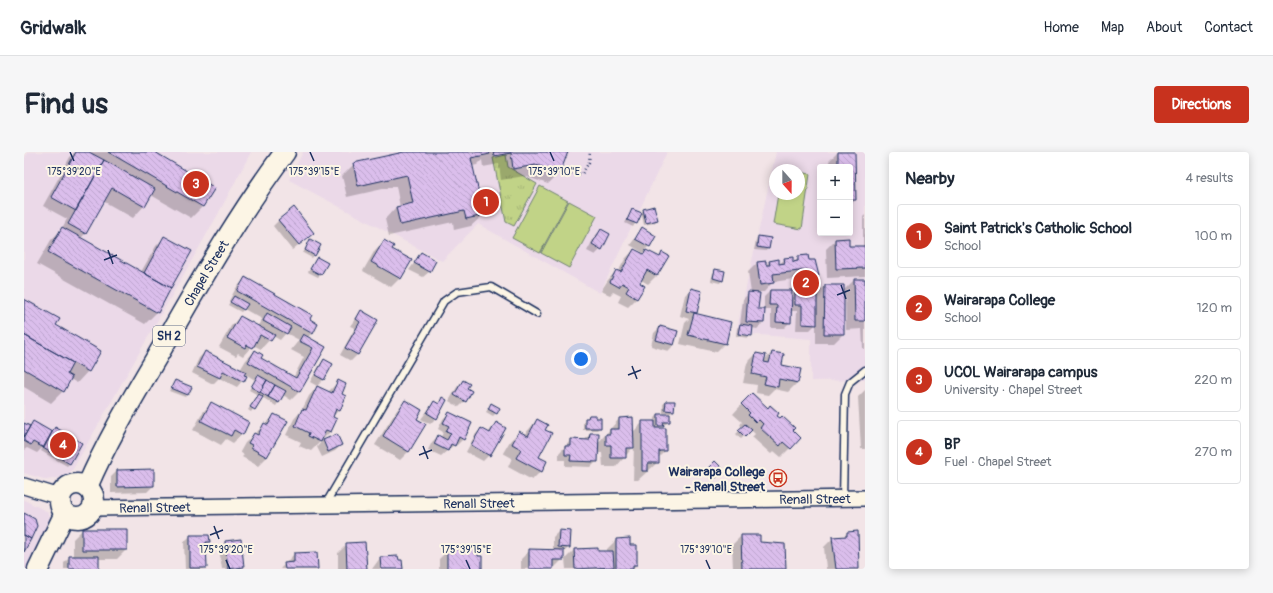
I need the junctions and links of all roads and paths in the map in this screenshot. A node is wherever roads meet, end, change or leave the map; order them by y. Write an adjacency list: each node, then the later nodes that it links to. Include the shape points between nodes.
1 (272, 152): 5 (highway, Chapel Street / SH 2)
2 (285, 152): 5 (highway, Chapel Street / SH 2)
3 (590, 152): 4 (path, via 589,162 582,174)
4 (562, 173)
5 (258, 187): 9 (highway, Chapel Street / SH 2, via 114,431)
6 (537, 314): 13 (lane, via 491,286 457,292 444,301)
7 (865, 370): 11 (lane, via 850,382 845,394)
8 (24, 486): 12 (street)
9 (87, 487): 12 (highway, via 71,485 64,490); 14 (highway, via 94,499)
10 (865, 498): 11 (street, Renall Street)
11 (843, 499): 13 (street, Renall Street)
12 (62, 505): 14 (highway, via 73,517 82,517); 15 (highway)
13 (325, 505): 14 (street, Renall Street)
14 (92, 508)
15 (38, 569)

